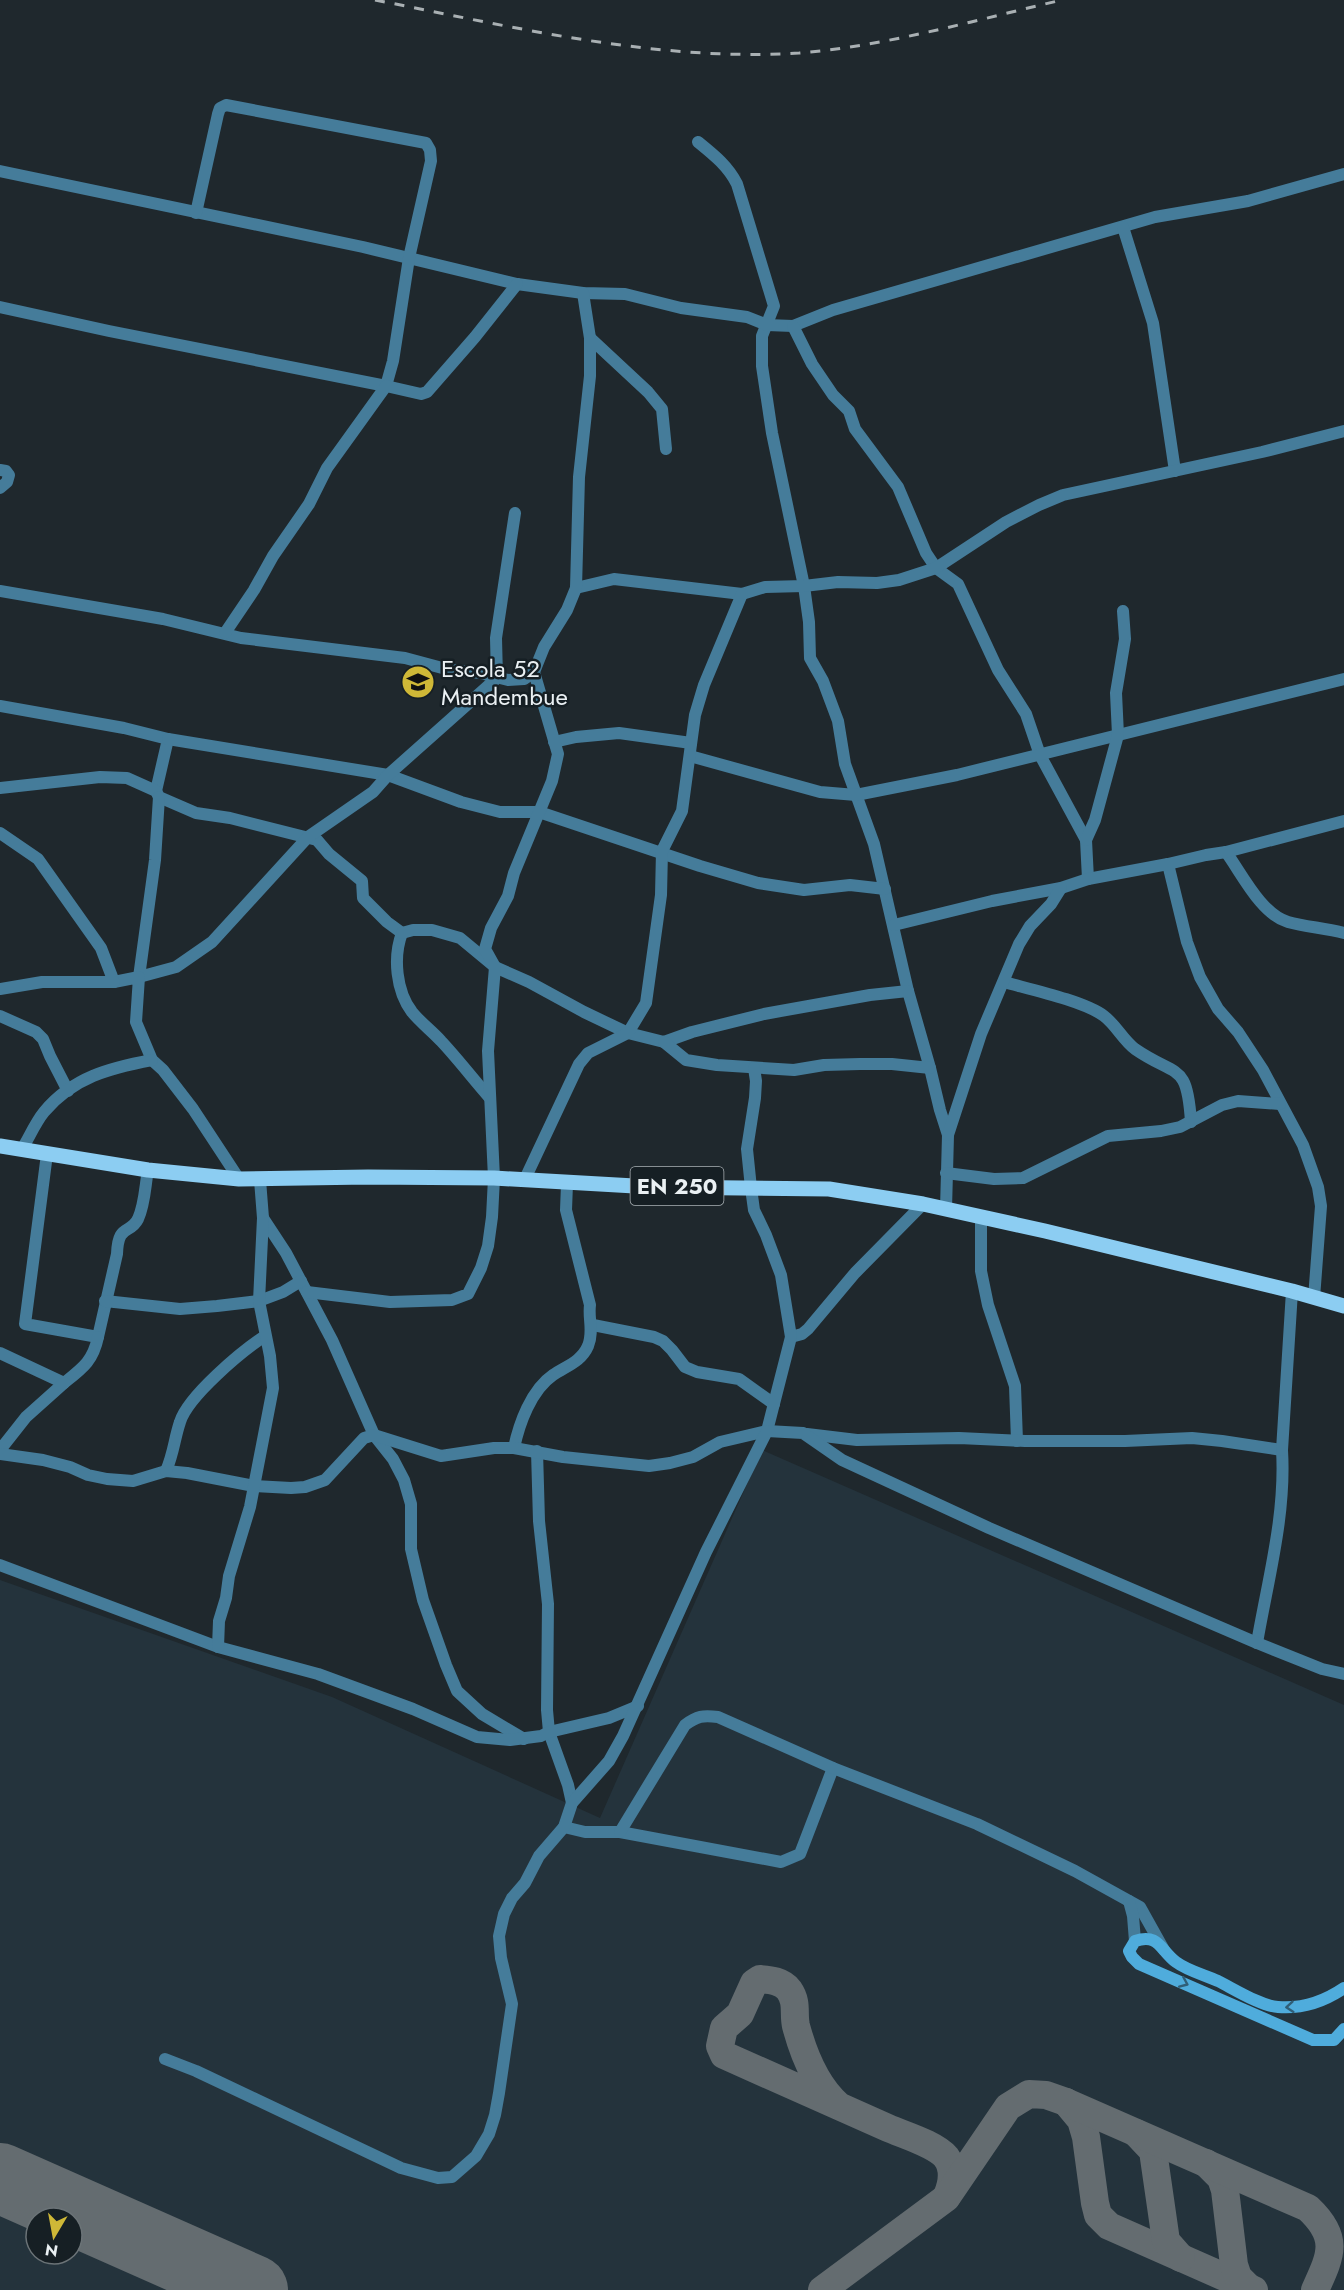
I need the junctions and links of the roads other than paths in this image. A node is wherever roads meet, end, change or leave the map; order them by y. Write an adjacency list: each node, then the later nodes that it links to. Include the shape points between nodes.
1 (698, 142): 10 (street, via 722,161 737,184 774,306)
2 (0, 171): 4 (street)
3 (1344, 174): 5 (street, via 1248,201)
4 (196, 213): 6 (street); 6 (street, via 218,114 226,105 426,143 431,161)
5 (1123, 227): 11 (street, via 844,307); 17 (street, via 1153,323)
6 (409, 258): 7 (street); 13 (street)
7 (517, 284): 8 (street); 13 (street, via 427,392)
8 (583, 293): 10 (street, via 625,294 681,309 747,317); 12 (street)
9 (0, 307): 13 (street)
10 (767, 325): 11 (street); 21 (street, via 762,336 762,366)
11 (793, 326): 20 (street, via 812,364 849,411 855,429 898,487)
12 (590, 338): 15 (street, via 662,409); 22 (street, via 579,477)
13 (386, 386): 26 (street, via 327,468 309,504)
14 (1344, 431): 17 (street)
15 (666, 449)
16 (0, 470): 18 (street, via 9,475)
17 (1175, 471): 20 (street, via 1063,495 1006,522)
18 (0, 488)
19 (515, 513): 28 (street, via 496,638)
20 (936, 568): 21 (street, via 899,580); 35 (street, via 958,584 998,670 1026,714)
21 (804, 586): 24 (street, via 765,587); 39 (street, via 810,658 838,721 845,764)
22 (576, 588): 24 (street, via 614,579); 27 (street)
23 (0, 591): 26 (street)
24 (742, 594): 34 (street, via 704,685)
25 (1123, 610): 31 (street, via 1125,639 1116,693)
26 (225, 633): 28 (street, via 405,658)
27 (534, 672): 28 (street, via 524,679); 33 (street)
28 (497, 678): 36 (street)
29 (1344, 679): 31 (street)
30 (0, 706): 32 (street)
31 (1118, 735): 35 (street); 44 (street)
32 (168, 739): 36 (street); 38 (street)
33 (554, 742): 34 (street, via 619,733); 40 (street, via 558,754)
34 (690, 750): 39 (street, via 820,792); 45 (street, via 682,811)
35 (1040, 755): 39 (street); 44 (street)
36 (388, 775): 40 (street, via 500,812); 43 (street, via 373,792)
37 (0, 788): 38 (street, via 100,777 128,778)
38 (157, 794): 43 (street, via 196,813); 55 (street, via 155,860)
39 (856, 795): 50 (street)
40 (539, 812): 45 (street); 54 (street, via 508,896 491,928 485,950)
41 (1344, 821): 46 (street)
42 (0, 833): 56 (street, via 38,859 101,948)
43 (308, 837): 52 (street, via 318,840 362,881 363,898); 55 (street, via 212,942 176,967)
44 (1086, 840): 48 (street)
45 (662, 851): 50 (street, via 758,883 804,890 850,885); 61 (street, via 661,895 646,1003)
46 (1226, 852): 47 (street); 53 (street, via 1258,899 1274,915 1287,922)
47 (1168, 864): 48 (street); 68 (street, via 1200,977 1218,1009 1263,1070)
48 (1088, 879): 49 (street)
49 (1061, 888): 51 (street); 57 (street, via 1024,935)
50 (885, 890): 51 (street)
51 (894, 925): 59 (street)
52 (402, 933): 54 (street, via 432,930 460,938); 67 (street, via 396,959 410,1009)
53 (1344, 933)
54 (495, 967): 61 (street); 67 (street, via 488,1051)
55 (139, 977): 56 (street); 63 (street, via 136,1022)
56 (114, 982): 58 (street, via 42,982)
57 (1004, 982): 69 (street, via 1101,1013 1134,1048 1179,1074 1186,1083); 70 (street, via 981,1034)
58 (0, 989)
59 (908, 991): 62 (street, via 764,1014); 65 (street)
60 (0, 1016): 66 (street, via 43,1039)
61 (628, 1033): 62 (street); 79 (street, via 588,1053 579,1064)
62 (664, 1042): 64 (street, via 686,1060)
63 (152, 1060): 66 (street, via 93,1074); 77 (street, via 194,1109)
64 (754, 1068): 65 (street, via 794,1070 824,1065 892,1064); 81 (street, via 755,1098 747,1149)
65 (930, 1068): 70 (street)
66 (68, 1091): 72 (street, via 44,1113)
67 (489, 1097): 76 (street)
68 (1280, 1104): 69 (street, via 1238,1101); 88 (street, via 1303,1145 1318,1187 1321,1206)
69 (1191, 1122): 75 (street, via 1161,1131 1094,1140 1023,1178)
70 (948, 1135): 75 (street)
71 (0, 1146): 72 (main road, EN 250)
72 (22, 1149): 73 (main road, EN 250)
73 (47, 1154): 74 (main road, EN 250); 94 (street, via 25,1324)
74 (148, 1170): 77 (main road, EN 250); 89 (street, via 137,1221 121,1232 117,1242)
75 (946, 1173): 83 (street)
76 (494, 1178): 78 (main road, EN 250); 79 (main road, EN 250); 86 (street, via 488,1246 468,1294 452,1300 390,1302)
77 (239, 1179): 78 (main road, EN 250)
78 (260, 1180): 85 (street)
79 (524, 1181): 80 (main road, EN 250)
80 (567, 1184): 81 (main road, EN 250); 92 (street, via 566,1210)
81 (751, 1188): 82 (main road, EN 250, via 829,1189); 95 (street, via 754,1210 781,1275)
82 (923, 1204): 83 (main road, EN 250); 95 (street, via 808,1329)
83 (946, 1209): 84 (main road, EN 250)
84 (981, 1217): 87 (main road, EN 250); 102 (street, via 981,1270 988,1305 1015,1386)
85 (263, 1218): 86 (street); 90 (street)
86 (304, 1287): 90 (street); 101 (street)
87 (1292, 1291): 88 (main road, EN 250); 104 (street)
88 (1314, 1298): 91 (main road, EN 250)
89 (105, 1300): 90 (street, via 180,1309); 94 (street)
90 (258, 1301): 93 (street)
91 (1344, 1306)
92 (593, 1325): 98 (street, via 654,1337 663,1341 685,1367 739,1379); 103 (street, via 588,1346 579,1360 551,1376 525,1411)
93 (265, 1336): 107 (street, via 223,1369 187,1408); 108 (street, via 273,1388)
94 (98, 1337): 97 (street, via 84,1367)
95 (790, 1337): 98 (street)
96 (0, 1353): 97 (street)
97 (64, 1383): 106 (street, via 26,1417)
98 (774, 1404): 99 (street)
99 (767, 1431): 100 (street); 105 (street, via 720,1442 693,1457 649,1466); 113 (street, via 706,1552)
100 (803, 1433): 102 (street, via 857,1440); 110 (street, via 842,1460 902,1489)
101 (374, 1435): 103 (street, via 441,1456); 108 (street, via 364,1438 326,1480 305,1487); 115 (street, via 404,1480 411,1504 411,1549 423,1600 457,1690 482,1714)
102 (1017, 1440): 104 (street, via 1192,1438)
103 (514, 1448): 105 (street)
104 (1282, 1450): 110 (street, via 1282,1506)
105 (537, 1451): 114 (street, via 539,1521 548,1604)
106 (0, 1452): 107 (street, via 107,1479 133,1481)
107 (166, 1471): 108 (street)
108 (254, 1486): 111 (street, via 229,1576)
109 (0, 1565): 111 (street)
110 (1257, 1643): 112 (street)
111 (218, 1647): 115 (street, via 318,1674 477,1737)
112 (1344, 1674)
113 (638, 1706): 114 (street, via 609,1718); 117 (street, via 609,1761)
114 (549, 1732): 115 (street); 117 (street)
115 (524, 1738)
116 (833, 1768): 119 (street, via 800,1854 792,1859 781,1862); 119 (street, via 718,1717 703,1715 686,1725); 120 (street, via 977,1824)
117 (572, 1803): 118 (street)
118 (564, 1827): 119 (street, via 585,1832); 125 (street, via 539,1856 504,1914 499,1936 512,2004 495,2115 476,2156 452,2177 438,2178 401,2168)
119 (620, 1832)
120 (1129, 1901): 121 (street); 122 (street, via 1143,1910)
121 (1135, 1941): 122 (street, via 1149,1939); 124 (street, one-way to 124, via 1129,1951 1139,1964 1313,2040 1334,2040)
122 (1164, 1950): 123 (street, one-way to 122, via 1310,2004 1278,2007 1177,1963)
123 (1344, 1988)
124 (1344, 2029)
125 (165, 2059)

